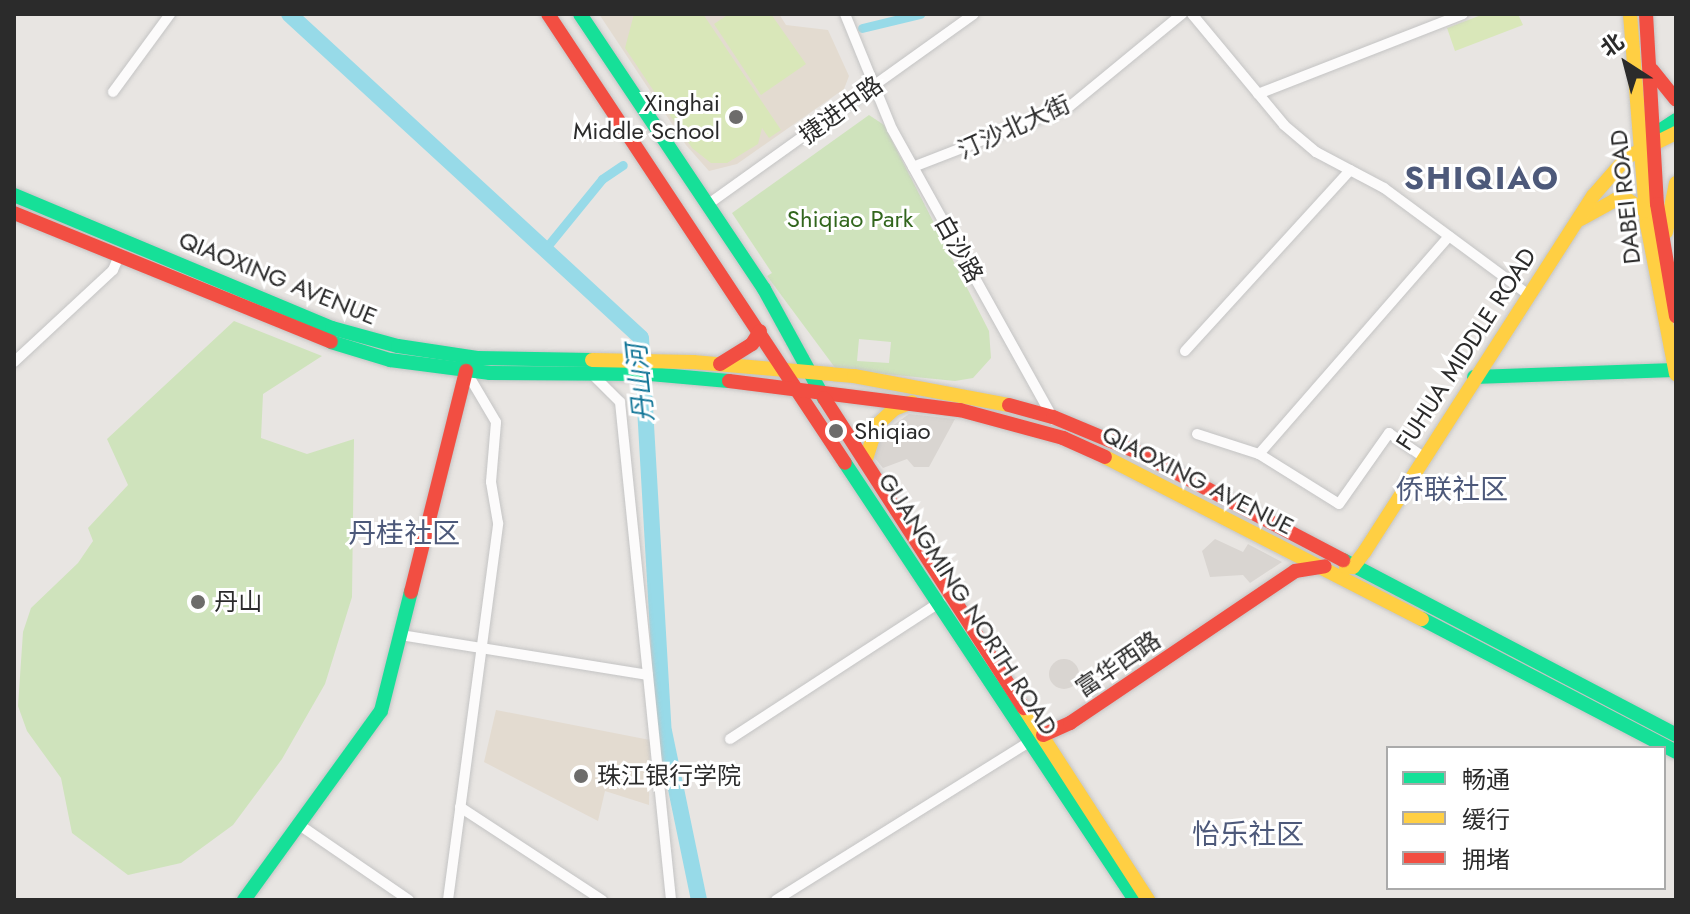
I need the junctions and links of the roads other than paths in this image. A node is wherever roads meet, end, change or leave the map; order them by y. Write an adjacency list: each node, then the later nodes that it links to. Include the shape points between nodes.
1 (170, 14): 13 (street)
2 (548, 14): 33 (main road, GUANGMING NORTH ROAD)
3 (580, 14): 23 (main road, GUANGMING NORTH ROAD)
4 (845, 14): 12 (street, 白沙路)
5 (974, 14): 12 (street, 捷进中路)
6 (1182, 14): 19 (street, 汀沙北大街, via 1070,106)
7 (1192, 14): 14 (street)
8 (1463, 14): 14 (street)
9 (1630, 14): 18 (main road, DABEI ROAD)
10 (1646, 14): 11 (main road, DABEI ROAD)
11 (1650, 67): 15 (main road); 18 (main road, DABEI ROAD)
12 (877, 84): 19 (street, 白沙路, via 892,129); 23 (street, 捷进中路)
13 (113, 92)
14 (1258, 94): 20 (street, via 1316,152)
15 (1676, 100)
16 (1676, 120): 18 (main road)
17 (1676, 133): 18 (main road)
18 (1648, 143): 24 (main road, DABEI ROAD); 26 (main road, FUHUA MIDDLE ROAD, via 1613,172); 28 (main road, DABEI ROAD)
19 (913, 167): 48 (street, 白沙路)
20 (1350, 170): 27 (street); 34 (street)
21 (1676, 183): 28 (main road)
22 (14, 195): 37 (main road, QIAOXING AVENUE, via 365,338 477,358)
23 (707, 205): 31 (main road, GUANGMING NORTH ROAD)
24 (1645, 211): 26 (main road, via 1628,200 1615,200); 42 (main road, DABEI ROAD)
25 (14, 213): 29 (main road, QIAOXING AVENUE)
26 (1574, 223): 30 (main road, FUHUA MIDDLE ROAD)
27 (1449, 236): 30 (street); 51 (street)
28 (1664, 248): 32 (main road, DABEI ROAD)
29 (119, 256): 35 (street, via 113,270); 40 (main road, QIAOXING AVENUE, via 326,342 390,360)
30 (1527, 294): 44 (main road, FUHUA MIDDLE ROAD)
31 (776, 312): 33 (main road); 41 (main road, GUANGMING NORTH ROAD)
32 (1676, 316)
33 (758, 328): 36 (main road, via 752,344); 39 (main road, GUANGMING NORTH ROAD)
34 (1185, 351)
35 (14, 362)
36 (720, 364): 38 (main road, QIAOXING AVENUE); 39 (main road, QIAOXING AVENUE)
37 (631, 367): 38 (main road); 43 (main road, QIAOXING AVENUE)
38 (661, 368): 45 (main road, QIAOXING AVENUE)
39 (788, 370): 41 (main road, QIAOXING AVENUE); 45 (main road, GUANGMING NORTH ROAD)
40 (466, 371): 43 (main road, QIAOXING AVENUE); 57 (main road); 58 (street, via 496,422 491,482 498,523)
41 (807, 371): 46 (main road, GUANGMING NORTH ROAD); 48 (main road, QIAOXING AVENUE, via 943,390)
42 (1675, 372): 44 (main road)
43 (591, 373): 59 (street, via 620,402)
44 (1474, 377): 52 (main road, FUHUA MIDDLE ROAD)
45 (798, 386): 46 (main road, QIAOXING AVENUE); 56 (main road, GUANGMING NORTH ROAD)
46 (819, 388): 47 (main road, QIAOXING AVENUE); 53 (main road, GUANGMING NORTH ROAD)
47 (914, 402): 50 (main road, QIAOXING AVENUE); 53 (main road, via 894,409 877,425)
48 (1053, 417): 50 (street, 白沙路); 55 (main road, QIAOXING AVENUE, via 1137,452)
49 (1197, 434): 51 (street)
50 (1063, 438): 54 (main road, QIAOXING AVENUE)
51 (1259, 454): 52 (street, via 1339,504 1389,433)
52 (1422, 456): 55 (main road, FUHUA MIDDLE ROAD)
53 (865, 463): 61 (main road, GUANGMING NORTH ROAD)
54 (1320, 566): 55 (main road); 61 (main road, 富华西路, via 1295,571 1070,723); 63 (main road, QIAOXING AVENUE)
55 (1353, 567): 60 (main road, QIAOXING AVENUE)
56 (940, 602): 61 (main road, GUANGMING NORTH ROAD); 62 (street)
57 (401, 635): 58 (street); 65 (main road, via 381,711)
58 (481, 648): 59 (street); 64 (street)
59 (648, 675): 70 (street)
60 (1676, 735)
61 (1037, 738): 71 (street, 富华西路); 72 (main road, GUANGMING NORTH ROAD); 73 (main road, GUANGMING NORTH ROAD)
62 (730, 739)
63 (1665, 746)
64 (460, 807): 68 (street); 69 (street)
65 (301, 826): 66 (main road); 67 (street)
66 (244, 900)
67 (409, 900)
68 (448, 900)
69 (602, 900)
70 (671, 900)
71 (776, 900)
72 (1135, 900)
73 (1148, 900)

